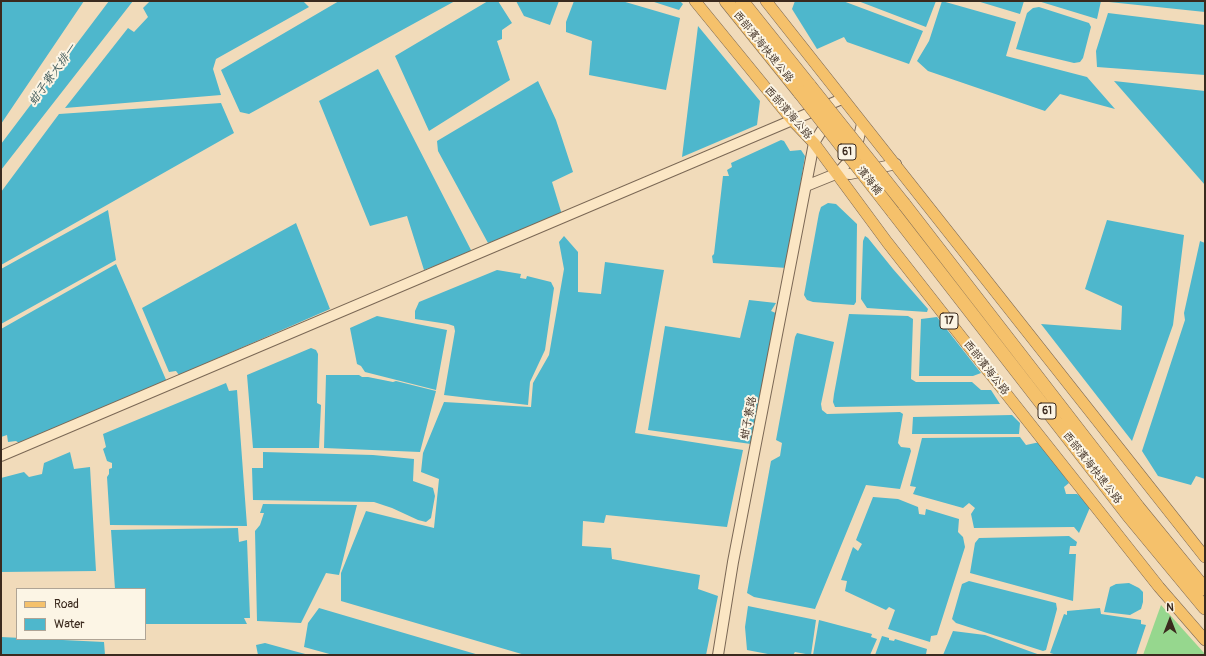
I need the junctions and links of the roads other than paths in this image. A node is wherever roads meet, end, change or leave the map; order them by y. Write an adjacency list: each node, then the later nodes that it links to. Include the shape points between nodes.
1 (695, 1): 7 (main road, 西部濱海公路 / 17)
2 (726, 1): 5 (highway, 西部濱海快速公路 / 61)
3 (742, 1): 5 (highway, 西部濱海快速公路 / 61)
4 (766, 1): 6 (main road)
5 (805, 90): 13 (highway, 濱海橋 / 61, bridge); 14 (highway, 濱海橋 / 61, bridge)
6 (842, 98): 7 (street); 8 (main road); 9 (street)
7 (792, 120): 9 (main road, 西部濱海公路 / 17); 15 (street)
8 (862, 124): 10 (main road); 11 (street, via 855,154)
9 (814, 143): 11 (main road, 西部濱海公路 / 17); 12 (street, 蚶子寮路)
10 (896, 164): 11 (street, via 850,174); 16 (main road)
11 (838, 173): 12 (street); 19 (main road, 西部濱海公路 / 17, via 887,242 989,372 1159,587)
12 (806, 186): 20 (street, 蚶子寮路, via 733,562)
13 (904, 204): 17 (highway, 西部濱海快速公路 / 61, via 1138,507)
14 (893, 212): 18 (highway, 西部濱海快速公路 / 61, via 1128,515)
15 (1, 456)
16 (1205, 557)
17 (1205, 589)
18 (1205, 608)
19 (1205, 640)
20 (718, 655)

